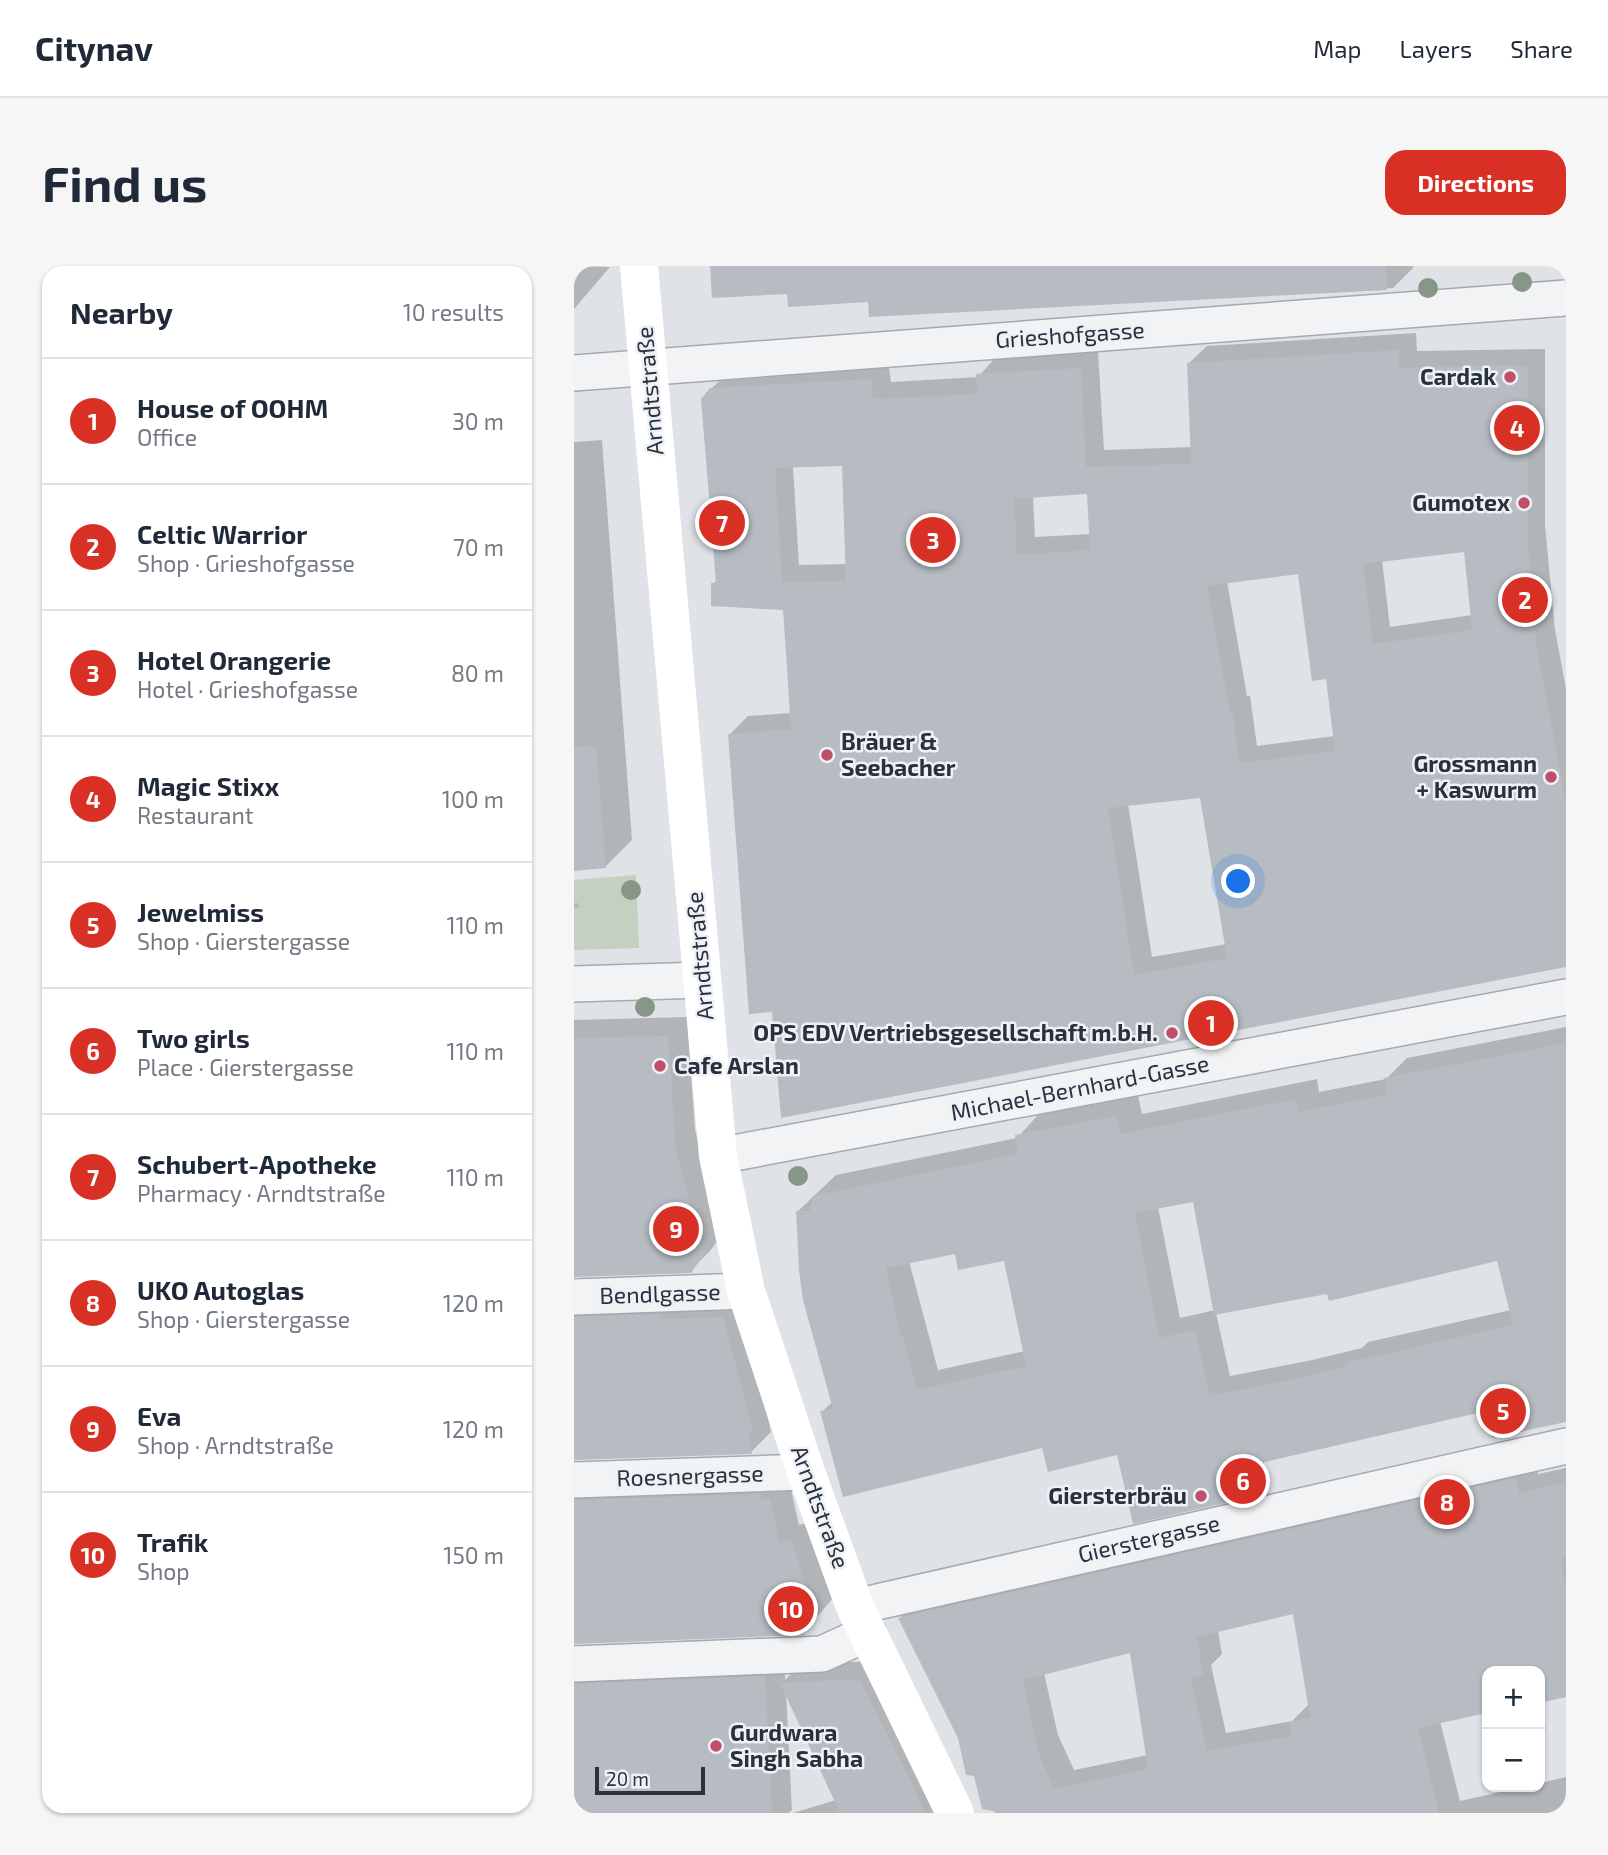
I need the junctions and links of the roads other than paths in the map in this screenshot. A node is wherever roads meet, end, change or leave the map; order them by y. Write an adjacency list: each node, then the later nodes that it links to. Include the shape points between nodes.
1 (639, 266): 3 (street, Arndtstraße)
2 (1566, 298): 3 (street, Grieshofgasse)
3 (648, 367): 4 (street, Grieshofgasse); 5 (street, Arndtstraße)
4 (574, 373)
5 (702, 980): 6 (street); 8 (street, Arndtstraße)
6 (574, 985)
7 (1566, 997): 8 (street, Michael-Bernhard-Gasse)
8 (718, 1156): 9 (street, Arndtstraße)
9 (746, 1291): 10 (street, Bendlgasse); 12 (street, Arndtstraße)
10 (574, 1297)
11 (1566, 1446): 14 (street, Gierstergasse)
12 (806, 1472): 13 (street, Roesnergasse); 14 (street, Arndtstraße)
13 (574, 1480)
14 (861, 1620): 15 (street, Gierstergasse, via 822,1654); 16 (street, Arndtstraße)
15 (574, 1664)
16 (955, 1813)

